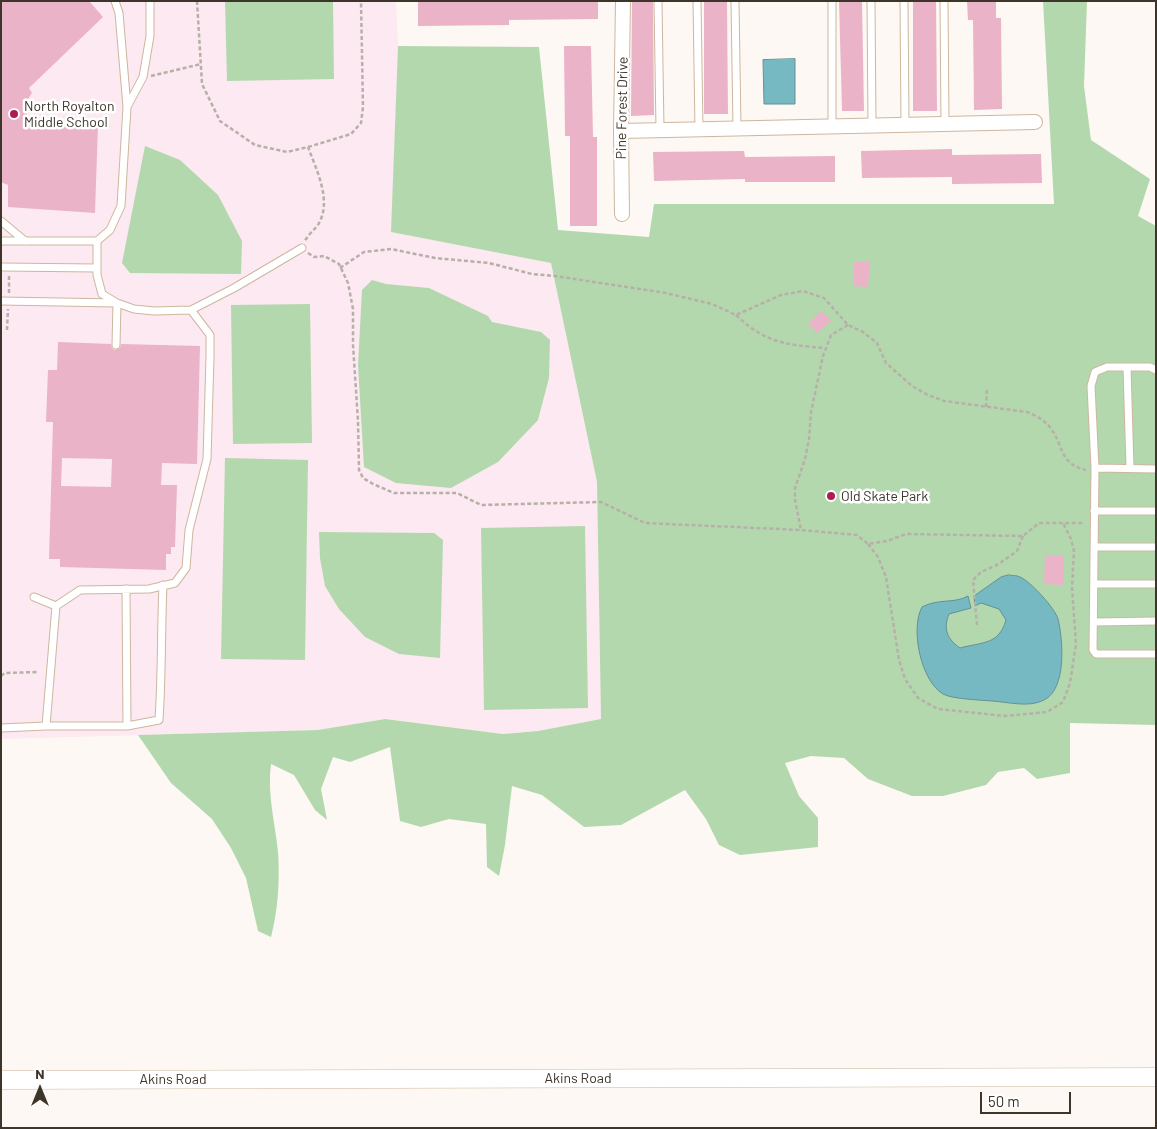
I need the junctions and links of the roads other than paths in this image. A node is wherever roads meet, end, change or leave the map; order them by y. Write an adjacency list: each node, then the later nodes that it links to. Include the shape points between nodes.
1 (115, 1): 11 (lane, via 119,13)
2 (150, 1): 11 (lane, via 150,36 143,78)
3 (623, 1): 20 (street, Pine Forest Drive)
4 (658, 1): 18 (lane)
5 (697, 1): 19 (lane)
6 (734, 1): 17 (lane)
7 (832, 1): 16 (lane)
8 (871, 1): 15 (lane)
9 (904, 1): 14 (lane)
10 (944, 1): 13 (lane)
11 (127, 107): 25 (lane, via 121,206 110,230)
12 (1036, 122): 13 (street)
13 (945, 124): 14 (street)
14 (905, 125): 15 (street)
15 (872, 126): 16 (street)
16 (832, 127): 17 (street)
17 (737, 129): 19 (street)
18 (660, 130): 19 (street); 20 (street)
19 (699, 130)
20 (621, 131): 21 (street, Pine Forest Drive)
21 (622, 214)
22 (1, 221): 24 (lane)
23 (1, 241): 24 (lane)
24 (25, 241): 25 (lane)
25 (97, 241): 28 (lane)
26 (302, 248): 31 (lane)
27 (1, 267): 28 (lane)
28 (97, 268): 30 (lane, via 102,294)
29 (1, 301): 30 (lane)
30 (117, 303): 31 (lane, via 140,310); 32 (lane)
31 (191, 310): 44 (lane, via 210,335 207,459 190,530 186,568 175,583)
32 (116, 345)
33 (1127, 367): 34 (lane); 35 (lane, via 1107,367 1095,372 1091,386); 36 (lane)
34 (1156, 370)
35 (1094, 468): 36 (lane); 38 (lane)
36 (1130, 468): 37 (lane)
37 (1156, 469)
38 (1094, 511): 39 (lane); 40 (lane)
39 (1156, 511)
40 (1094, 547): 41 (lane); 42 (lane)
41 (1156, 547)
42 (1094, 584): 43 (lane); 49 (lane)
43 (1156, 584)
44 (163, 586): 45 (lane); 52 (lane, via 159,720)
45 (126, 589): 47 (lane, via 80,590); 52 (lane)
46 (34, 597): 47 (lane)
47 (56, 606): 51 (lane)
48 (1156, 621): 49 (lane)
49 (1094, 622): 50 (lane, via 1096,654)
50 (1156, 654)
51 (46, 726): 52 (lane); 53 (lane)
52 (127, 726)
53 (1, 728)
54 (1156, 1077): 55 (street, Akins Road)
55 (1, 1080)

